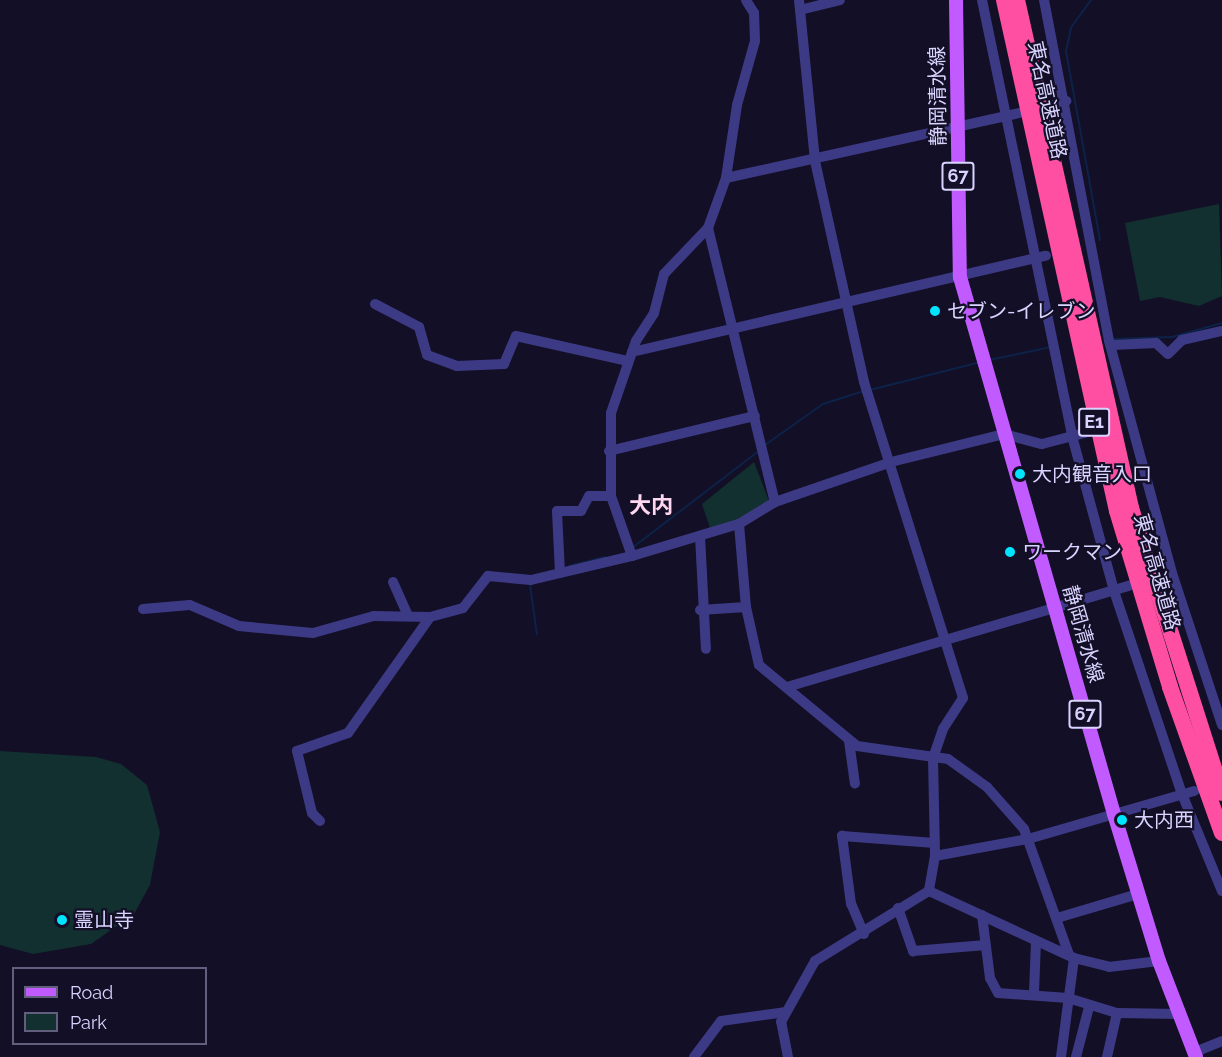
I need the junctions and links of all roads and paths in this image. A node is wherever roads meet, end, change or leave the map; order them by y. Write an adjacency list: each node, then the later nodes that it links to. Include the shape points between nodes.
1 (746, 0): 15 (street, via 754,13 755,41 737,105)
2 (840, 0): 8 (street)
3 (956, 0): 13 (main road, 静岡清水線 / 67)
4 (982, 0): 12 (street)
5 (1004, 0): 63 (highway, 東名高速道路 / E1, via 1114,500 1170,687)
6 (1017, 0): 59 (highway, 東名高速道路 / E1, via 1131,508)
7 (1044, 0): 9 (street)
8 (799, 5): 14 (street)
9 (1066, 101): 10 (street); 17 (street)
10 (1053, 105)
11 (1018, 113): 12 (street)
12 (1005, 116): 13 (street); 20 (street)
13 (957, 127): 14 (street); 21 (main road, 静岡清水線 / 67)
14 (815, 161): 15 (street); 22 (street)
15 (726, 178): 16 (street)
16 (708, 228): 24 (street); 27 (street, via 664,274 654,313)
17 (1095, 245): 18 (street); 26 (street)
18 (1083, 248)
19 (1046, 256): 20 (street)
20 (1033, 259): 21 (street); 33 (street)
21 (960, 277): 22 (street); 32 (main road, 静岡清水線 / 67)
22 (847, 302): 24 (street); 35 (street, via 868,398)
23 (375, 304): 27 (street, via 419,327 427,355 457,366 504,364 516,336)
24 (735, 329): 27 (street); 28 (street)
25 (1222, 331): 26 (street, via 1182,340 1167,354 1156,343)
26 (1110, 340): 29 (street)
27 (630, 356): 34 (street, via 611,413)
28 (755, 416): 34 (street); 37 (street)
29 (1133, 420): 30 (street); 54 (street, via 1167,575)
30 (1119, 423)
31 (1088, 432): 33 (street)
32 (1004, 434): 33 (street, via 1042,444); 35 (street); 45 (main road, 静岡清水線 / 67)
33 (1072, 436): 44 (street)
34 (609, 451): 36 (street)
35 (891, 462): 37 (street); 51 (street)
36 (611, 496): 40 (street); 41 (street, via 589,496 581,511 558,511)
37 (775, 502): 38 (street)
38 (738, 524): 39 (street); 46 (street)
39 (700, 536): 40 (street); 48 (street)
40 (632, 556): 41 (street)
41 (560, 573): 50 (street, via 531,580 488,576 464,608)
42 (393, 582): 49 (street)
43 (1129, 586): 44 (street)
44 (1114, 591): 45 (street); 60 (street)
45 (1054, 606): 51 (street); 61 (main road, 静岡清水線 / 67)
46 (746, 607): 48 (street); 53 (street, via 759,665)
47 (143, 609): 49 (street, via 190,605 239,626 313,633 374,616)
48 (700, 610): 52 (street)
49 (408, 616): 50 (street)
50 (430, 617): 62 (street, via 348,733 297,751 312,813)
51 (945, 640): 53 (street); 56 (street, via 963,699 943,729)
52 (706, 649)
53 (787, 687): 55 (street)
54 (1222, 724)
55 (849, 741): 56 (street); 57 (street)
56 (933, 758): 64 (street, via 948,759 982,783); 65 (street)
57 (855, 784)
58 (1194, 791): 60 (street)
59 (1222, 793)
60 (1182, 794): 61 (street); 68 (street)
61 (1114, 814): 64 (street); 69 (main road, 静岡清水線 / 67)
62 (320, 821)
63 (1222, 833)
64 (1028, 839): 66 (street); 72 (street)
65 (935, 843): 66 (street); 73 (street, via 842,836 851,904)
66 (935, 856): 67 (street)
67 (929, 891): 70 (street); 71 (street)
68 (1222, 891)
69 (1138, 894): 72 (street); 77 (main road, 静岡清水線 / 67)
70 (898, 909): 73 (street); 75 (street, via 913,951)
71 (981, 915): 74 (street); 75 (street)
72 (1057, 918): 76 (street)
73 (864, 934): 81 (street, via 815,961)
74 (1036, 941): 76 (street); 78 (street)
75 (986, 945): 78 (street, via 998,993)
76 (1072, 957): 77 (street, via 1108,967); 79 (street)
77 (1159, 961): 83 (main road, 静岡清水線 / 67)
78 (1034, 993): 79 (street)
79 (1068, 998): 80 (street); 88 (street)
80 (1089, 1007): 82 (street); 89 (street)
81 (786, 1012): 86 (street, via 721,1022); 87 (street, via 781,1022)
82 (1117, 1013): 83 (street); 90 (street)
83 (1179, 1014): 85 (main road, 静岡清水線 / 67)
84 (1222, 1041): 85 (street)
85 (1196, 1056)
86 (694, 1057)
87 (789, 1057)
88 (1061, 1057)
89 (1076, 1057)
90 (1107, 1057)

